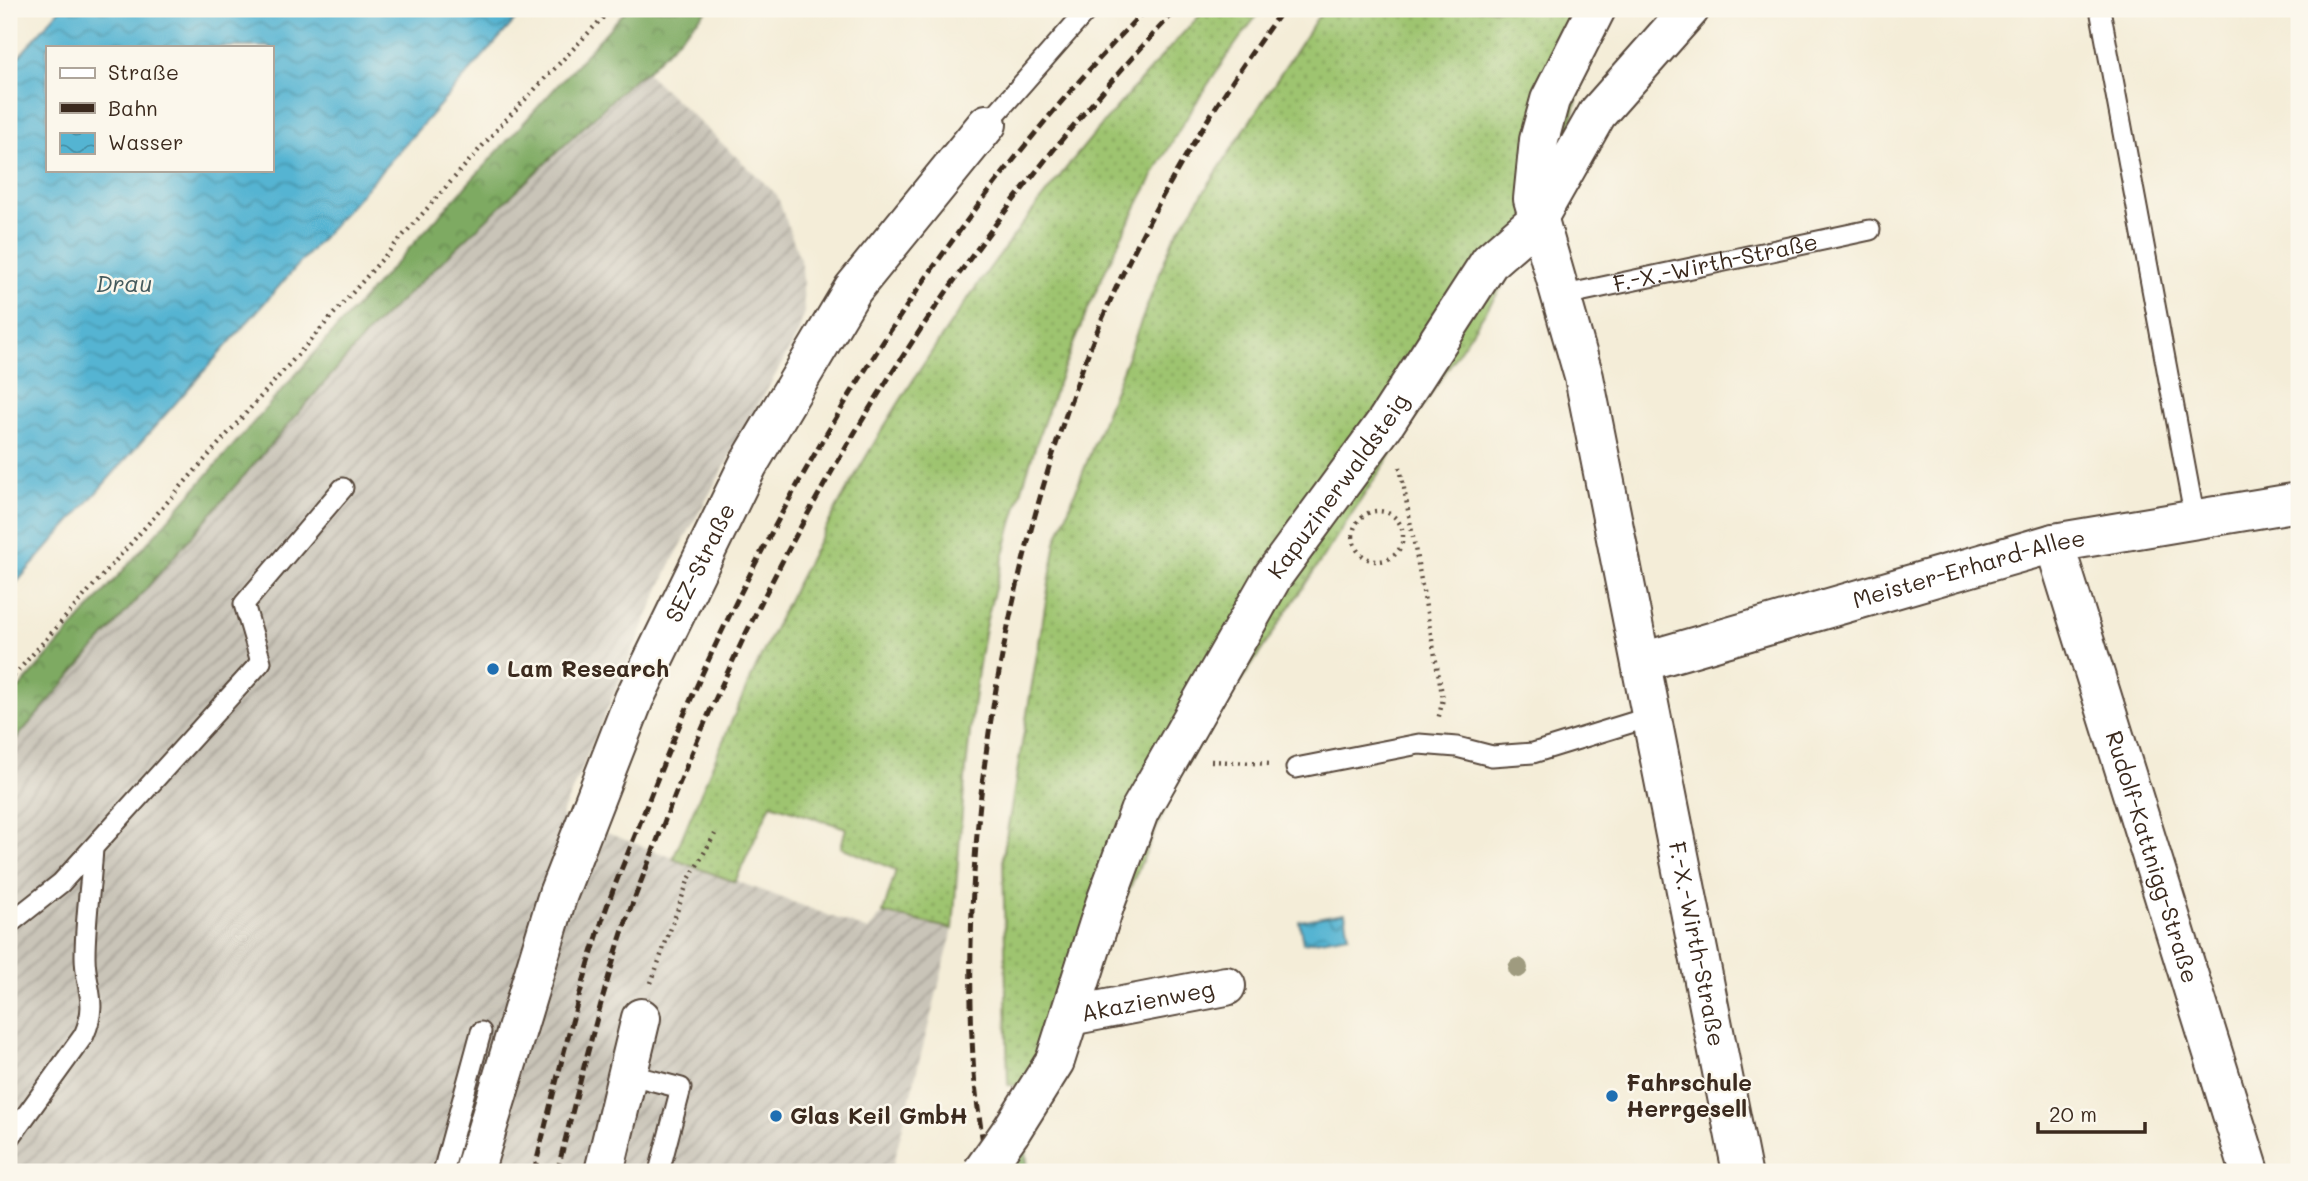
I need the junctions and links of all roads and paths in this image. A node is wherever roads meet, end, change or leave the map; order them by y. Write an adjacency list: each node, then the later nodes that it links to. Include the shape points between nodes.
1 (611, 9): 18 (path, via 500,126)
2 (1087, 9): 6 (lane)
3 (1596, 9): 7 (street, F.-X.-Wirth-Straße, via 1550,100 1534,179)
4 (1690, 9): 7 (street, Kapuzinerwaldsteig, via 1597,114)
5 (2100, 9): 13 (lane)
6 (987, 124): 33 (street, SEZ-Straße, via 852,289 748,465 634,699 558,894)
7 (1537, 220): 9 (street, F.-X.-Wirth-Straße); 10 (street, Kapuzinerwaldsteig, via 1490,261)
8 (1870, 230): 9 (lane, F.-X.-Wirth-Straße)
9 (1560, 296): 17 (street, F.-X.-Wirth-Straße, via 1584,377)
10 (1386, 422): 14 (path, via 1392,428); 20 (street, Kapuzinerwaldsteig, via 1273,576)
11 (344, 488): 24 (lane, via 244,604 261,662)
12 (2299, 502): 13 (street, Meister-Erhard-Allee)
13 (2195, 520): 16 (street, Meister-Erhard-Allee)
14 (1411, 530): 15 (path); 21 (path, via 1443,699)
15 (1402, 532): 15 (path, via 1387,512 1369,512 1356,524 1353,541 1364,557 1381,561 1396,553)
16 (2054, 543): 17 (street, Meister-Erhard-Allee); 38 (street, Rudolf-Kattnigg-Straße)
17 (1642, 662): 19 (street, F.-X.-Wirth-Straße)
18 (9, 681)
19 (1653, 716): 21 (lane, via 1533,753 1492,756); 37 (street, F.-X.-Wirth-Straße)
20 (1175, 745): 22 (path, via 1202,760); 27 (street, Kapuzinerwaldsteig, via 1139,812)
21 (1433, 745): 22 (lane)
22 (1296, 768)
23 (715, 834): 28 (path, via 688,881 655,966)
24 (93, 848): 25 (lane, via 43,900); 31 (lane, via 85,957 92,1017 84,1035)
25 (9, 924)
26 (1226, 986): 27 (street, Akazienweg)
27 (1070, 1016): 36 (street, Kapuzinerwaldsteig, bridge, via 1055,1061)
28 (642, 1018): 30 (street)
29 (481, 1032): 32 (lane)
30 (627, 1074): 34 (street); 35 (lane, via 681,1087)
31 (9, 1139)
32 (443, 1172)
33 (474, 1172)
34 (604, 1172)
35 (659, 1172)
36 (982, 1172)
37 (1742, 1172)
38 (2250, 1172)

